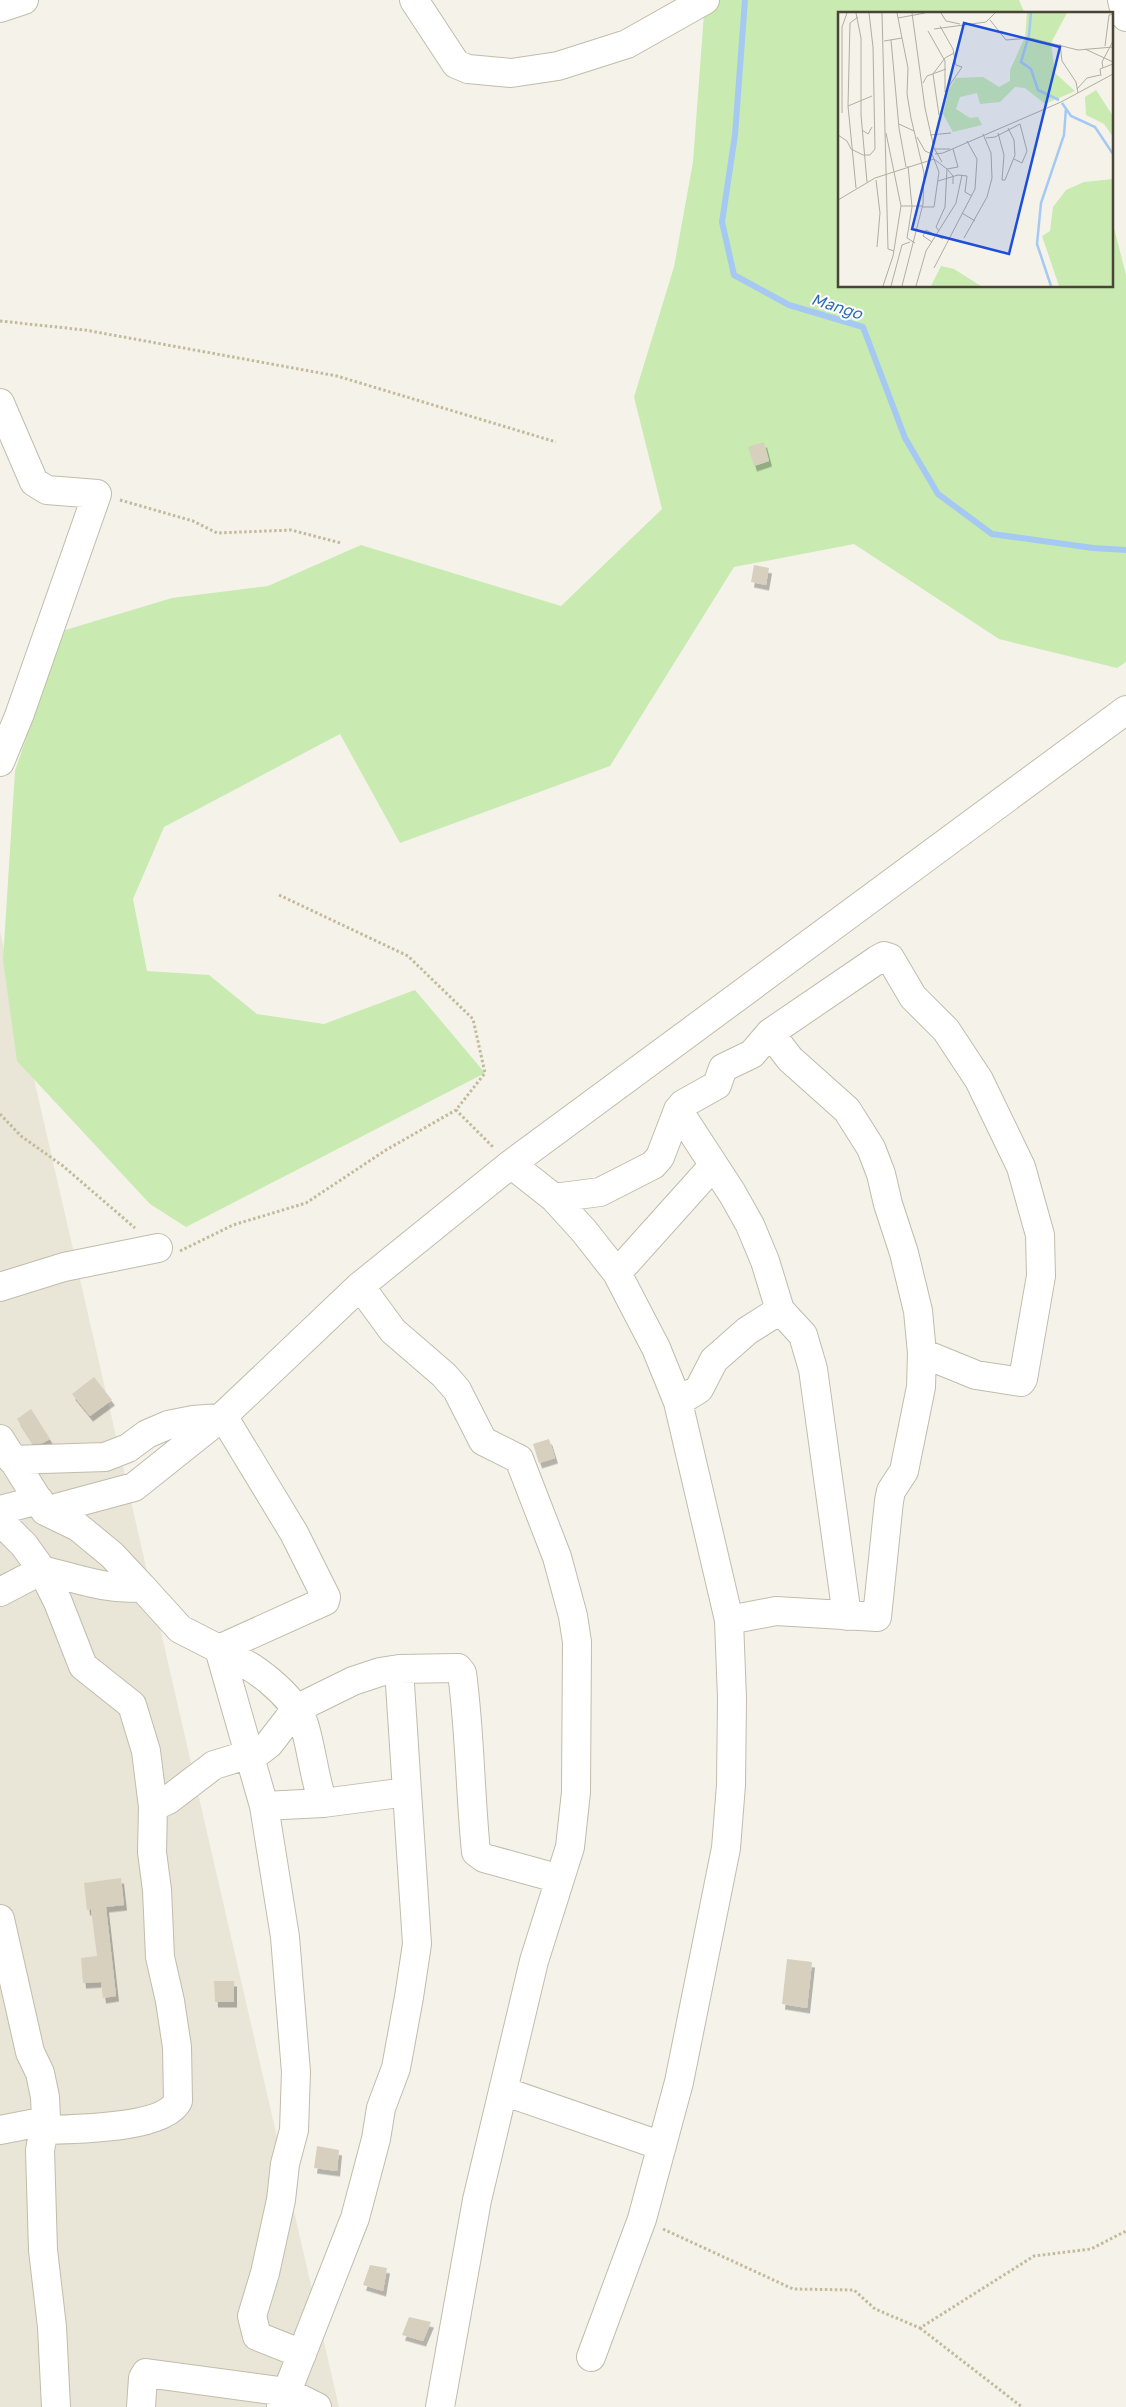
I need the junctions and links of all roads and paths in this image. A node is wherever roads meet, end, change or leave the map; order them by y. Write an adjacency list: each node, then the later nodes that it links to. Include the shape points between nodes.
1 (24, 0): 5 (street)
2 (414, 0): 3 (street, via 456,64 468,69 511,73 558,66 627,44)
3 (705, 0)
4 (1122, 0): 6 (street)
5 (0, 8)
6 (1126, 17)
7 (0, 322): 9 (path, via 85,330 337,376)
8 (0, 403): 10 (street, via 34,482 47,490)
9 (556, 442)
10 (97, 494): 11 (path, via 193,521 217,533 291,530); 13 (street)
11 (341, 542)
12 (1126, 710): 19 (street)
13 (0, 762)
14 (279, 895): 16 (path, via 408,956 474,1019 485,1073)
15 (770, 1032): 17 (street, via 752,1054 723,1068 717,1085); 27 (street, via 790,1059 847,1110 871,1148 904,1253 918,1310); 27 (street, via 884,956 890,958 912,997 946,1030 979,1080 1018,1160 1040,1235 1041,1276 1023,1379 1018,1383 976,1374)
16 (456, 1110): 19 (path); 22 (path, via 386,1150 306,1203 233,1225 168,1256)
17 (678, 1110): 20 (street); 21 (street, via 660,1157 653,1165 600,1192)
18 (0, 1114): 22 (path, via 21,1136 63,1166)
19 (511, 1164): 21 (street); 24 (street)
20 (713, 1166): 23 (street); 26 (street, via 750,1225)
21 (554, 1198): 23 (street)
22 (158, 1248): 25 (street, via 64,1267)
23 (617, 1273): 28 (street, via 656,1348)
24 (360, 1286): 29 (street); 47 (street, via 393,1331 457,1390 483,1441 520,1459 557,1557 577,1642 576,1792 570,1847)
25 (0, 1287)
26 (780, 1310): 28 (street, via 747,1331 714,1360 699,1389); 37 (street, via 802,1335 813,1369)
27 (922, 1353): 37 (street, via 921,1387 904,1471 891,1491 889,1501 877,1617)
28 (678, 1402): 38 (street)
29 (222, 1417): 30 (street, via 168,1425 106,1458); 31 (street, via 134,1486); 39 (street, via 294,1533 326,1597 325,1601)
30 (6, 1449): 31 (street)
31 (42, 1506): 32 (street); 35 (street, via 78,1527 112,1555)
32 (0, 1510)
33 (0, 1526): 34 (street, via 8,1529 24,1545)
34 (42, 1570): 35 (street, via 107,1586); 36 (street); 46 (street, via 83,1666 132,1704 146,1751)
35 (142, 1587): 39 (street, via 180,1629)
36 (0, 1592)
37 (848, 1616): 38 (street, via 776,1611)
38 (729, 1620): 52 (street, via 731,1785 726,1848 679,2082)
39 (220, 1652): 41 (street, via 260,1674); 42 (street)
40 (399, 1669): 41 (street, via 353,1680); 43 (street); 47 (street, via 458,1668 462,1673 468,1721 470,1796 479,1857)
41 (296, 1709): 42 (street, via 269,1744); 44 (street, via 304,1723)
42 (250, 1756): 45 (street); 46 (street, via 214,1765 168,1800)
43 (407, 1792): 44 (street); 56 (street, via 417,1944 396,2068 381,2108 376,2139 354,2218)
44 (323, 1803): 45 (street)
45 (264, 1806): 56 (street, via 285,1936 296,2102 294,2130 274,2233 252,2316 257,2336)
46 (153, 1807): 50 (street, via 152,1852 160,1957 177,2047 178,2101 175,2108 167,2113 112,2127)
47 (560, 1878): 49 (street, via 534,1961)
48 (0, 1919): 50 (street, via 30,2052 42,2081)
49 (503, 2091): 52 (street); 62 (street, via 477,2200)
50 (45, 2126): 51 (street); 59 (street, via 40,2150 43,2250 52,2327)
51 (0, 2130)
52 (662, 2146): 53 (street)
53 (642, 2219): 55 (path, via 793,2289 854,2290 875,2310); 57 (street)
54 (1126, 2231): 55 (path, via 1091,2249 1034,2256)
55 (920, 2328): 63 (path)
56 (302, 2354): 58 (street)
57 (591, 2357)
58 (284, 2400): 60 (street, via 146,2373); 61 (street)
59 (56, 2407)
60 (141, 2407)
61 (317, 2407)
62 (440, 2407)
63 (1022, 2407)

